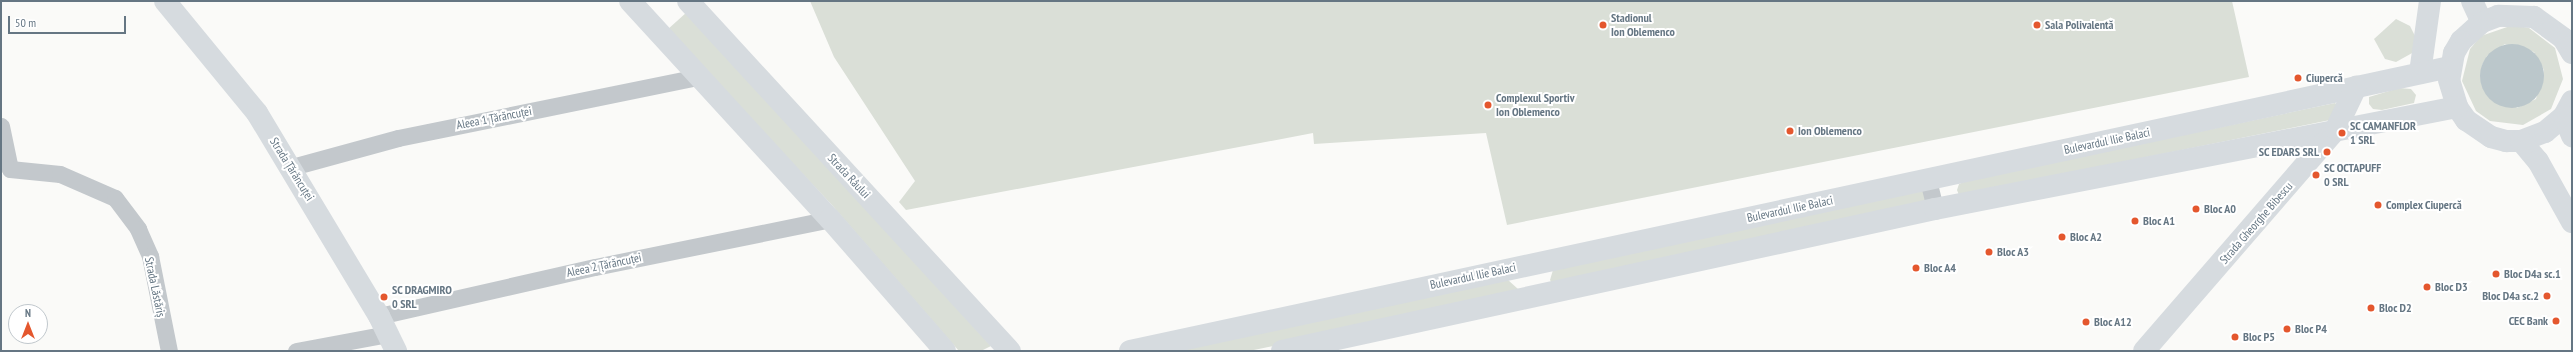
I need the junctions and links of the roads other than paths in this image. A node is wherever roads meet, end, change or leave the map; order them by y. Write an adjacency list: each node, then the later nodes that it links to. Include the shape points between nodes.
1 (165, 1): 19 (main road, Strada Țărăncuței, via 256,113)
2 (630, 1): 10 (main road)
3 (2430, 1): 9 (main road)
4 (2472, 1): 6 (main road)
5 (692, 3): 30 (main road, Strada Râului)
6 (2482, 22): 7 (main road, via 2498,16 2528,16 2550,26); 8 (main road, via 2461,41)
7 (2569, 44)
8 (2450, 66): 9 (main road, Bulevardul Ilie Balaci); 12 (main road, via 2450,80)
9 (2420, 73): 11 (main road, Bulevardul Ilie Balaci)
10 (699, 77): 19 (street, Aleea 1 Țărăncuței, via 398,138); 23 (main road)
11 (2356, 87): 14 (main road); 16 (main road, Strada Gheorghe Bibescu); 21 (main road, Bulevardul Ilie Balaci)
12 (2457, 107): 14 (main road); 18 (main road, via 2466,120 2491,137)
13 (2568, 109): 17 (main road); 18 (main road, via 2545,132)
14 (2362, 124): 16 (main road)
15 (1, 126): 20 (street)
16 (2336, 129): 22 (main road); 33 (main road, Strada Gheorghe Bibescu)
17 (2572, 136)
18 (2521, 141): 24 (main road, via 2538,161)
19 (292, 168): 25 (main road, Strada Țărăncuței)
20 (5, 171): 27 (street, Strada Lăstăriș, via 60,174 115,198 138,229 150,256)
21 (1928, 180): 22 (street); 31 (main road, Bulevardul Ilie Balaci)
22 (1935, 209): 32 (main road)
23 (830, 219): 25 (street, Aleea 2 Țărăncuței, via 595,266); 26 (main road)
24 (2572, 222)
25 (388, 334): 28 (street, Aleea 2 Țărăncuței)
26 (927, 341): 29 (main road)
27 (169, 351)
28 (296, 351)
29 (945, 351)
30 (1010, 351)
31 (1130, 351)
32 (1282, 351)
33 (2144, 351)

